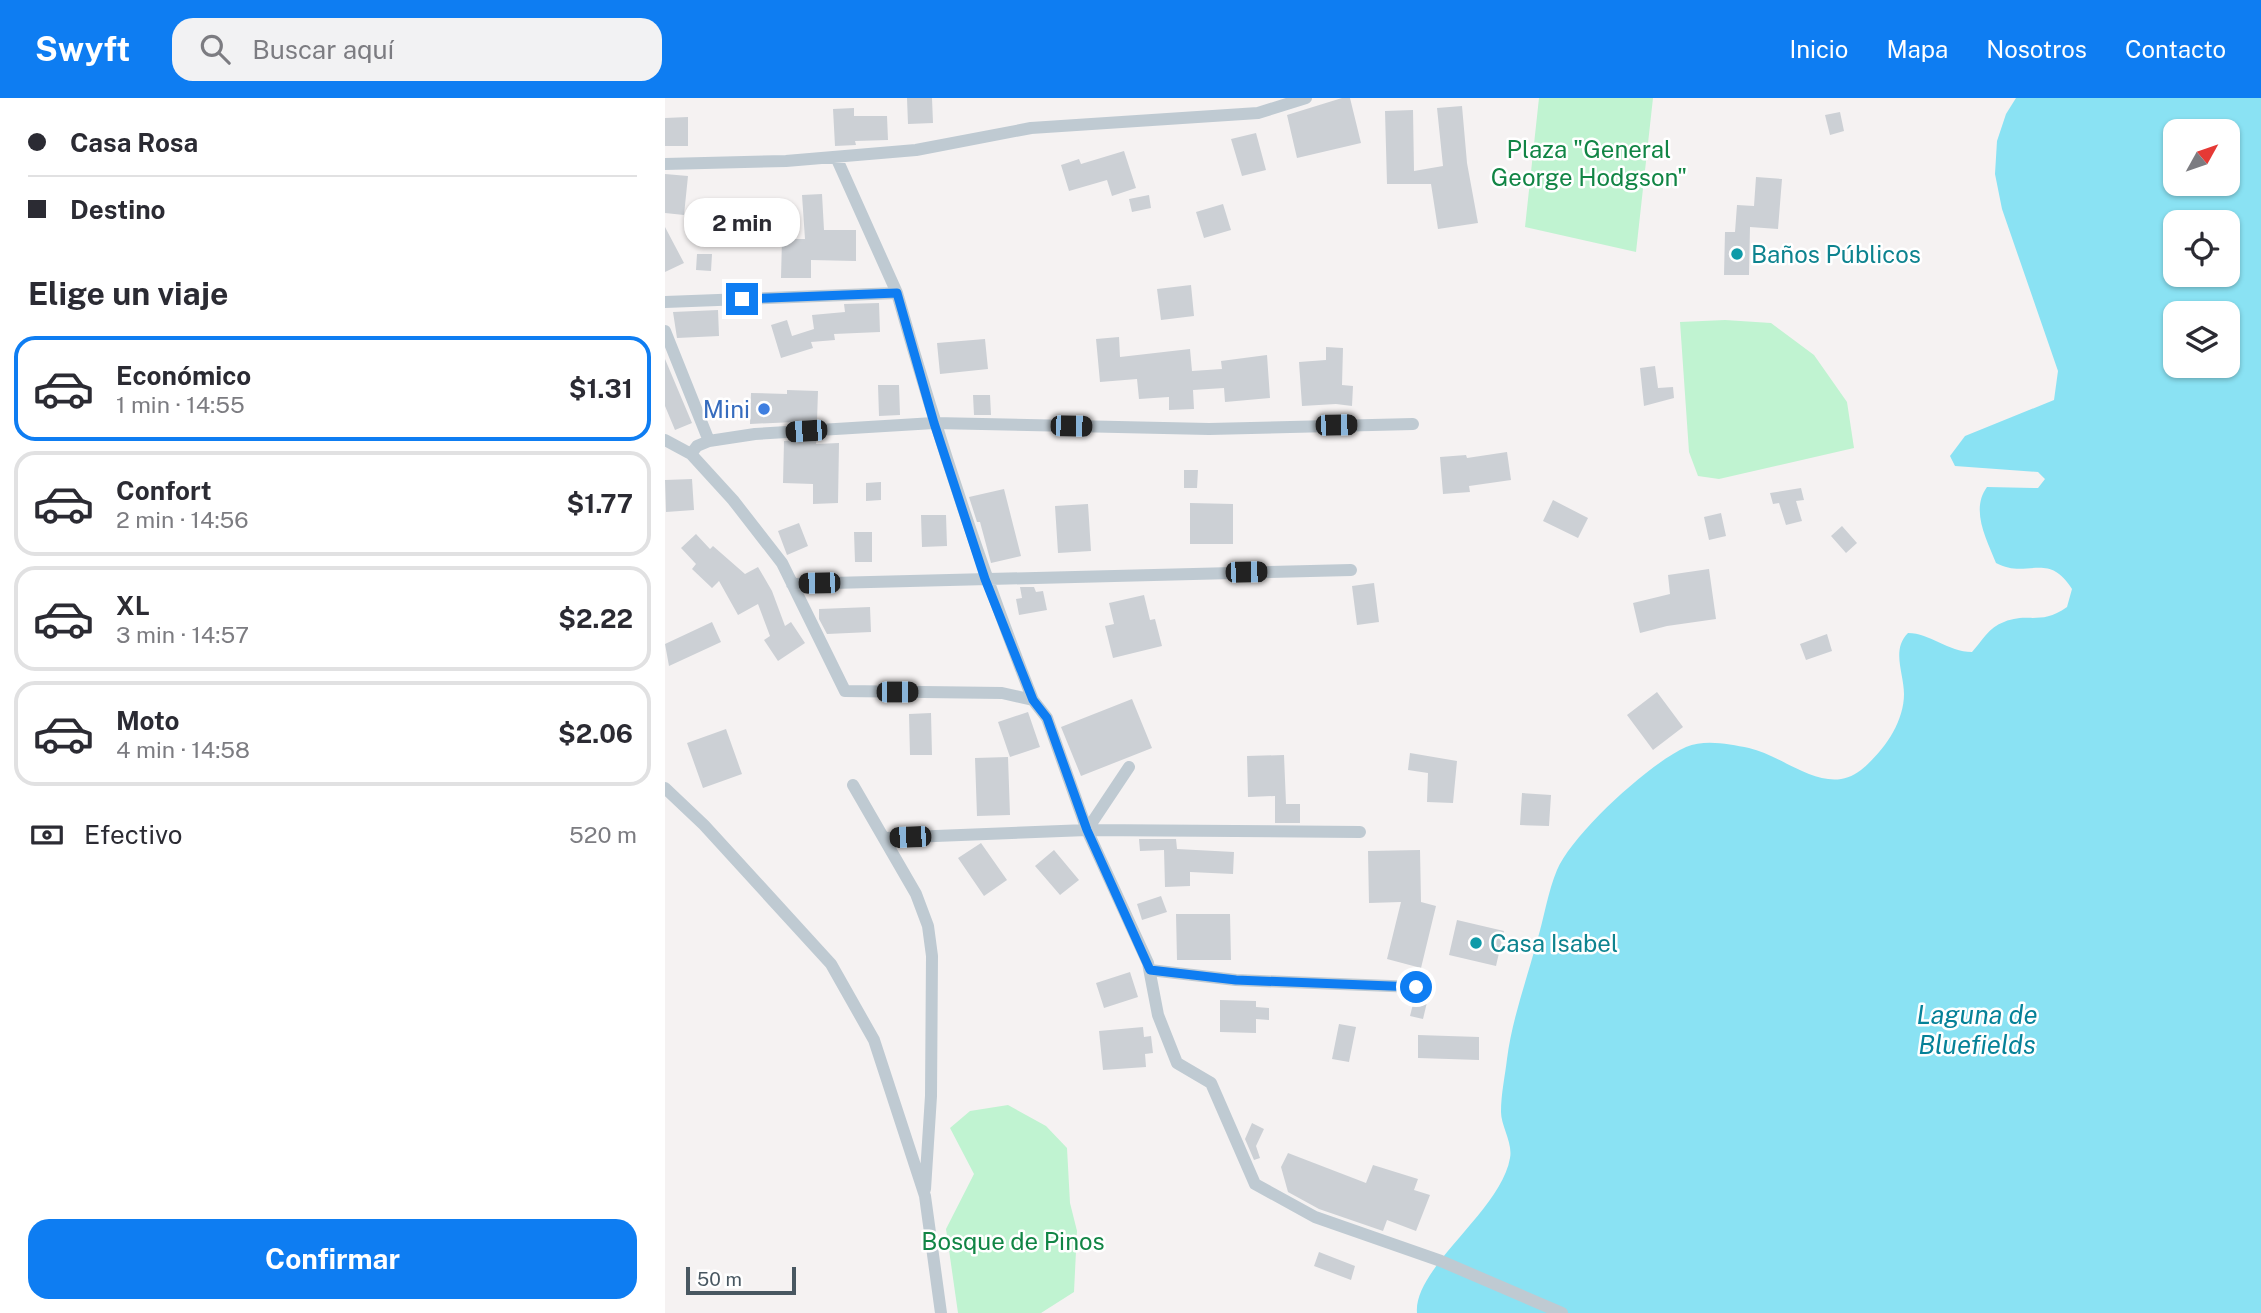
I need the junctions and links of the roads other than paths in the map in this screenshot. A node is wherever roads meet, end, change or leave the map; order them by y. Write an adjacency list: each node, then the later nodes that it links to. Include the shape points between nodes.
1 (1306, 98): 2 (street, via 1258,113 1031,128 916,150)
2 (836, 157): 3 (street); 4 (street)
3 (665, 164)
4 (897, 293): 5 (street); 7 (street)
5 (665, 302)
6 (665, 331): 10 (street)
7 (934, 423): 8 (street, via 1209,429); 10 (street); 13 (street)
8 (1413, 424)
9 (665, 440): 11 (street)
10 (709, 441): 11 (street)
11 (691, 454): 14 (street, via 745,514)
12 (1351, 569): 13 (street)
13 (985, 579): 14 (street); 15 (street)
14 (792, 583): 15 (street, via 845,691 1002,693)
15 (1033, 700): 19 (street, via 1047,718)
16 (1129, 767): 19 (street)
17 (853, 785): 21 (street)
18 (665, 788): 24 (street, via 831,964 874,1040)
19 (1087, 830): 20 (street); 21 (street); 22 (street)
20 (1360, 832)
21 (885, 838): 24 (street, via 916,894 928,926 932,956)
22 (1150, 970): 23 (street, via 1236,980); 26 (street, via 1157,1015 1177,1063 1211,1083 1255,1184 1315,1217 1441,1261)
23 (1416, 987)
24 (925, 1196): 25 (street)
25 (941, 1313)
26 (1562, 1313)

